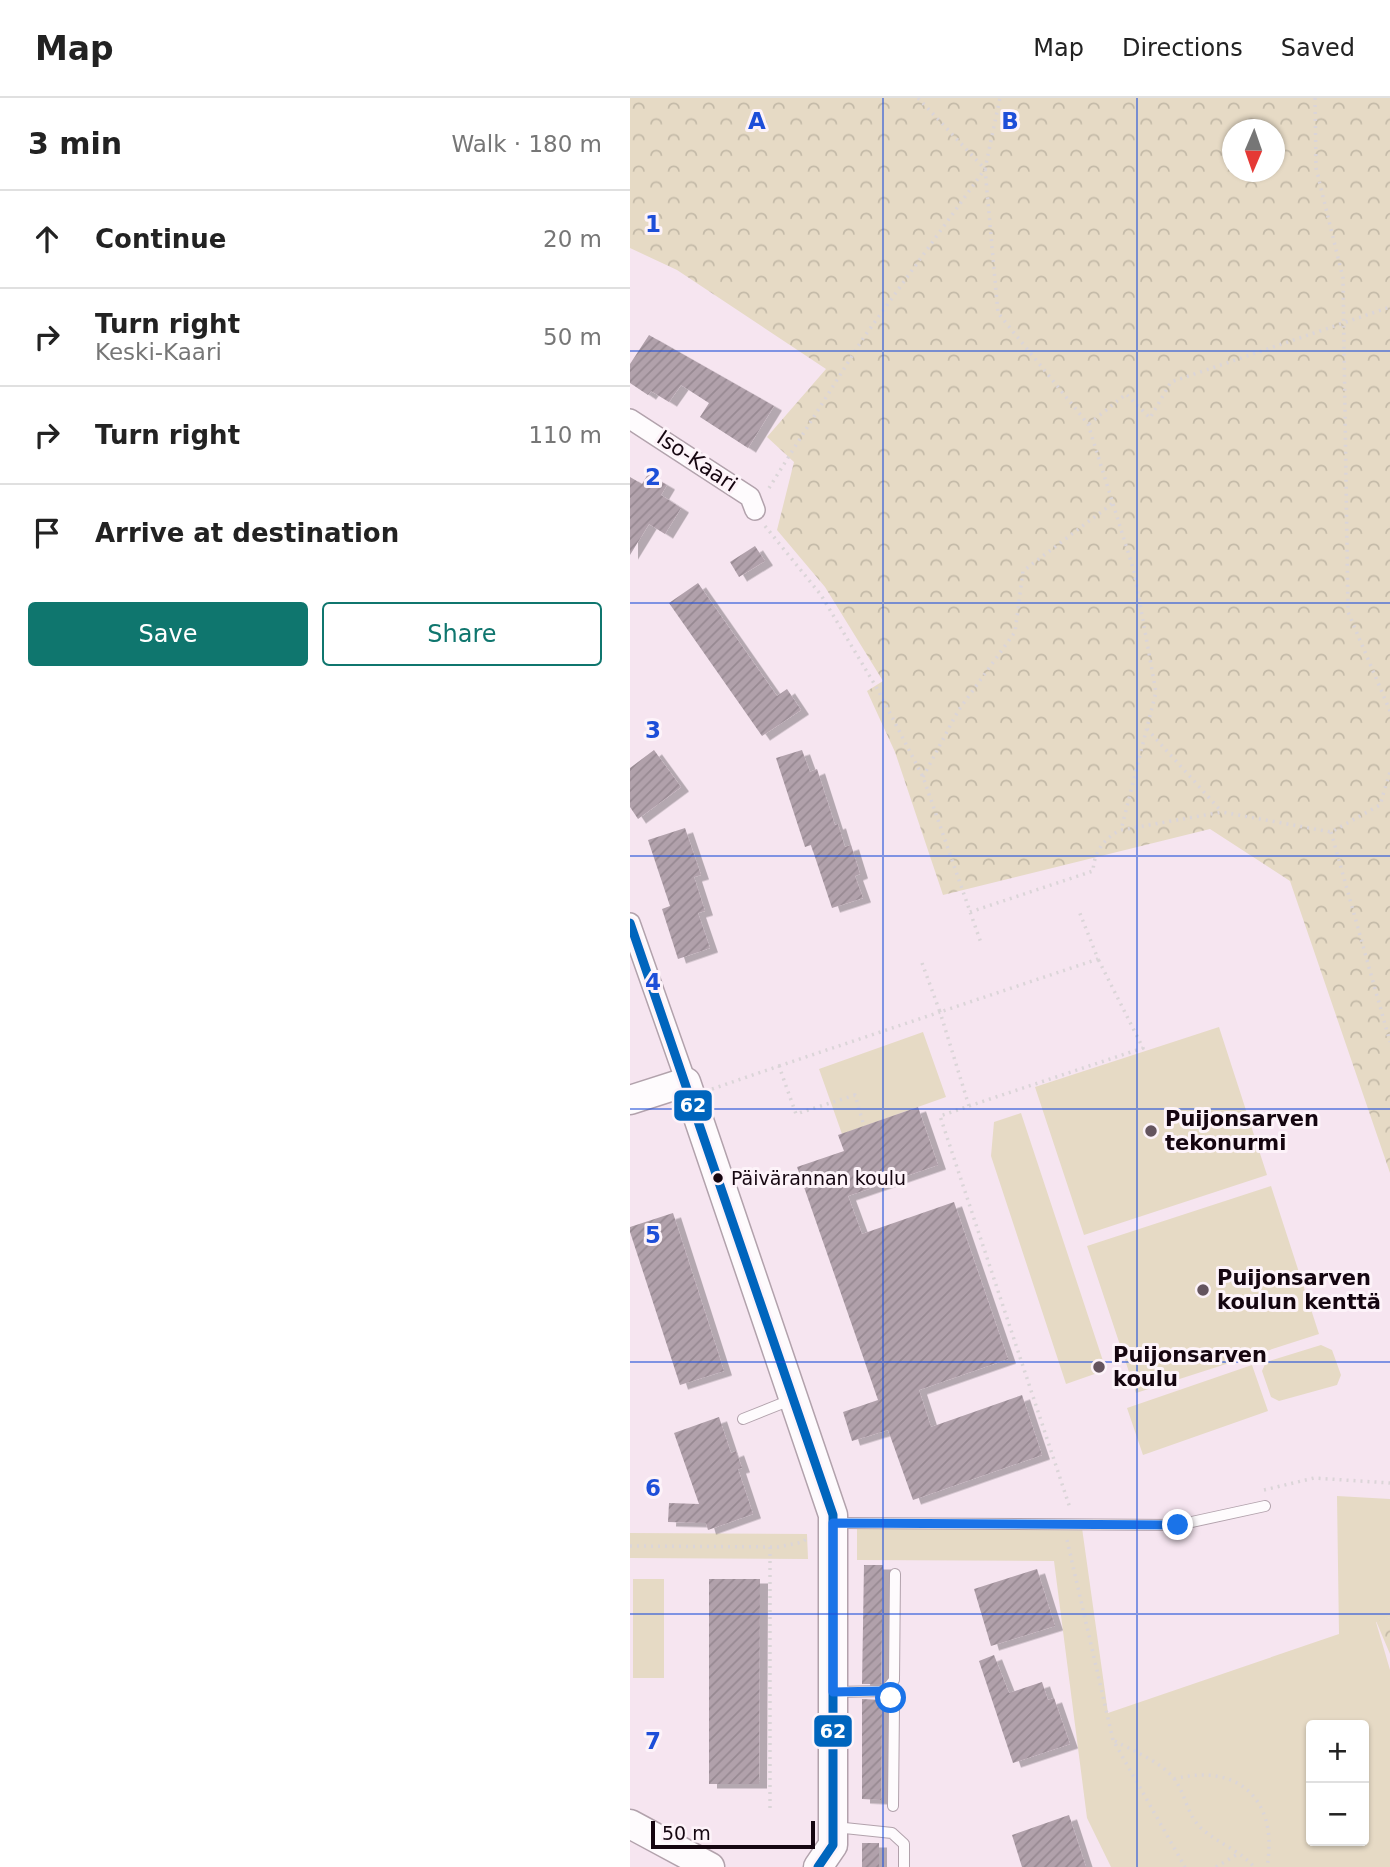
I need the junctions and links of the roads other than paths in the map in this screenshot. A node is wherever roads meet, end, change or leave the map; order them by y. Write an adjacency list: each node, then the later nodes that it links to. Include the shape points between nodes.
1 (630, 419): 2 (street, Iso-Kaari, via 750,497)
2 (755, 510)
3 (630, 923): 4 (street)
4 (698, 1086): 5 (street); 6 (street)
5 (630, 1100)
6 (793, 1399): 7 (lane); 9 (street)
7 (743, 1419)
8 (1265, 1506): 9 (lane, via 1178,1525)
9 (833, 1519): 12 (street)
10 (895, 1574): 11 (lane, via 894,1680)
11 (885, 1691): 12 (lane); 13 (lane, via 894,1705)
12 (833, 1692): 15 (street)
13 (893, 1806)
14 (630, 1824): 16 (street)
15 (833, 1827): 17 (street, via 833,1845); 18 (lane, via 892,1833 904,1844)
16 (710, 1867)
17 (818, 1867)
18 (904, 1867)

